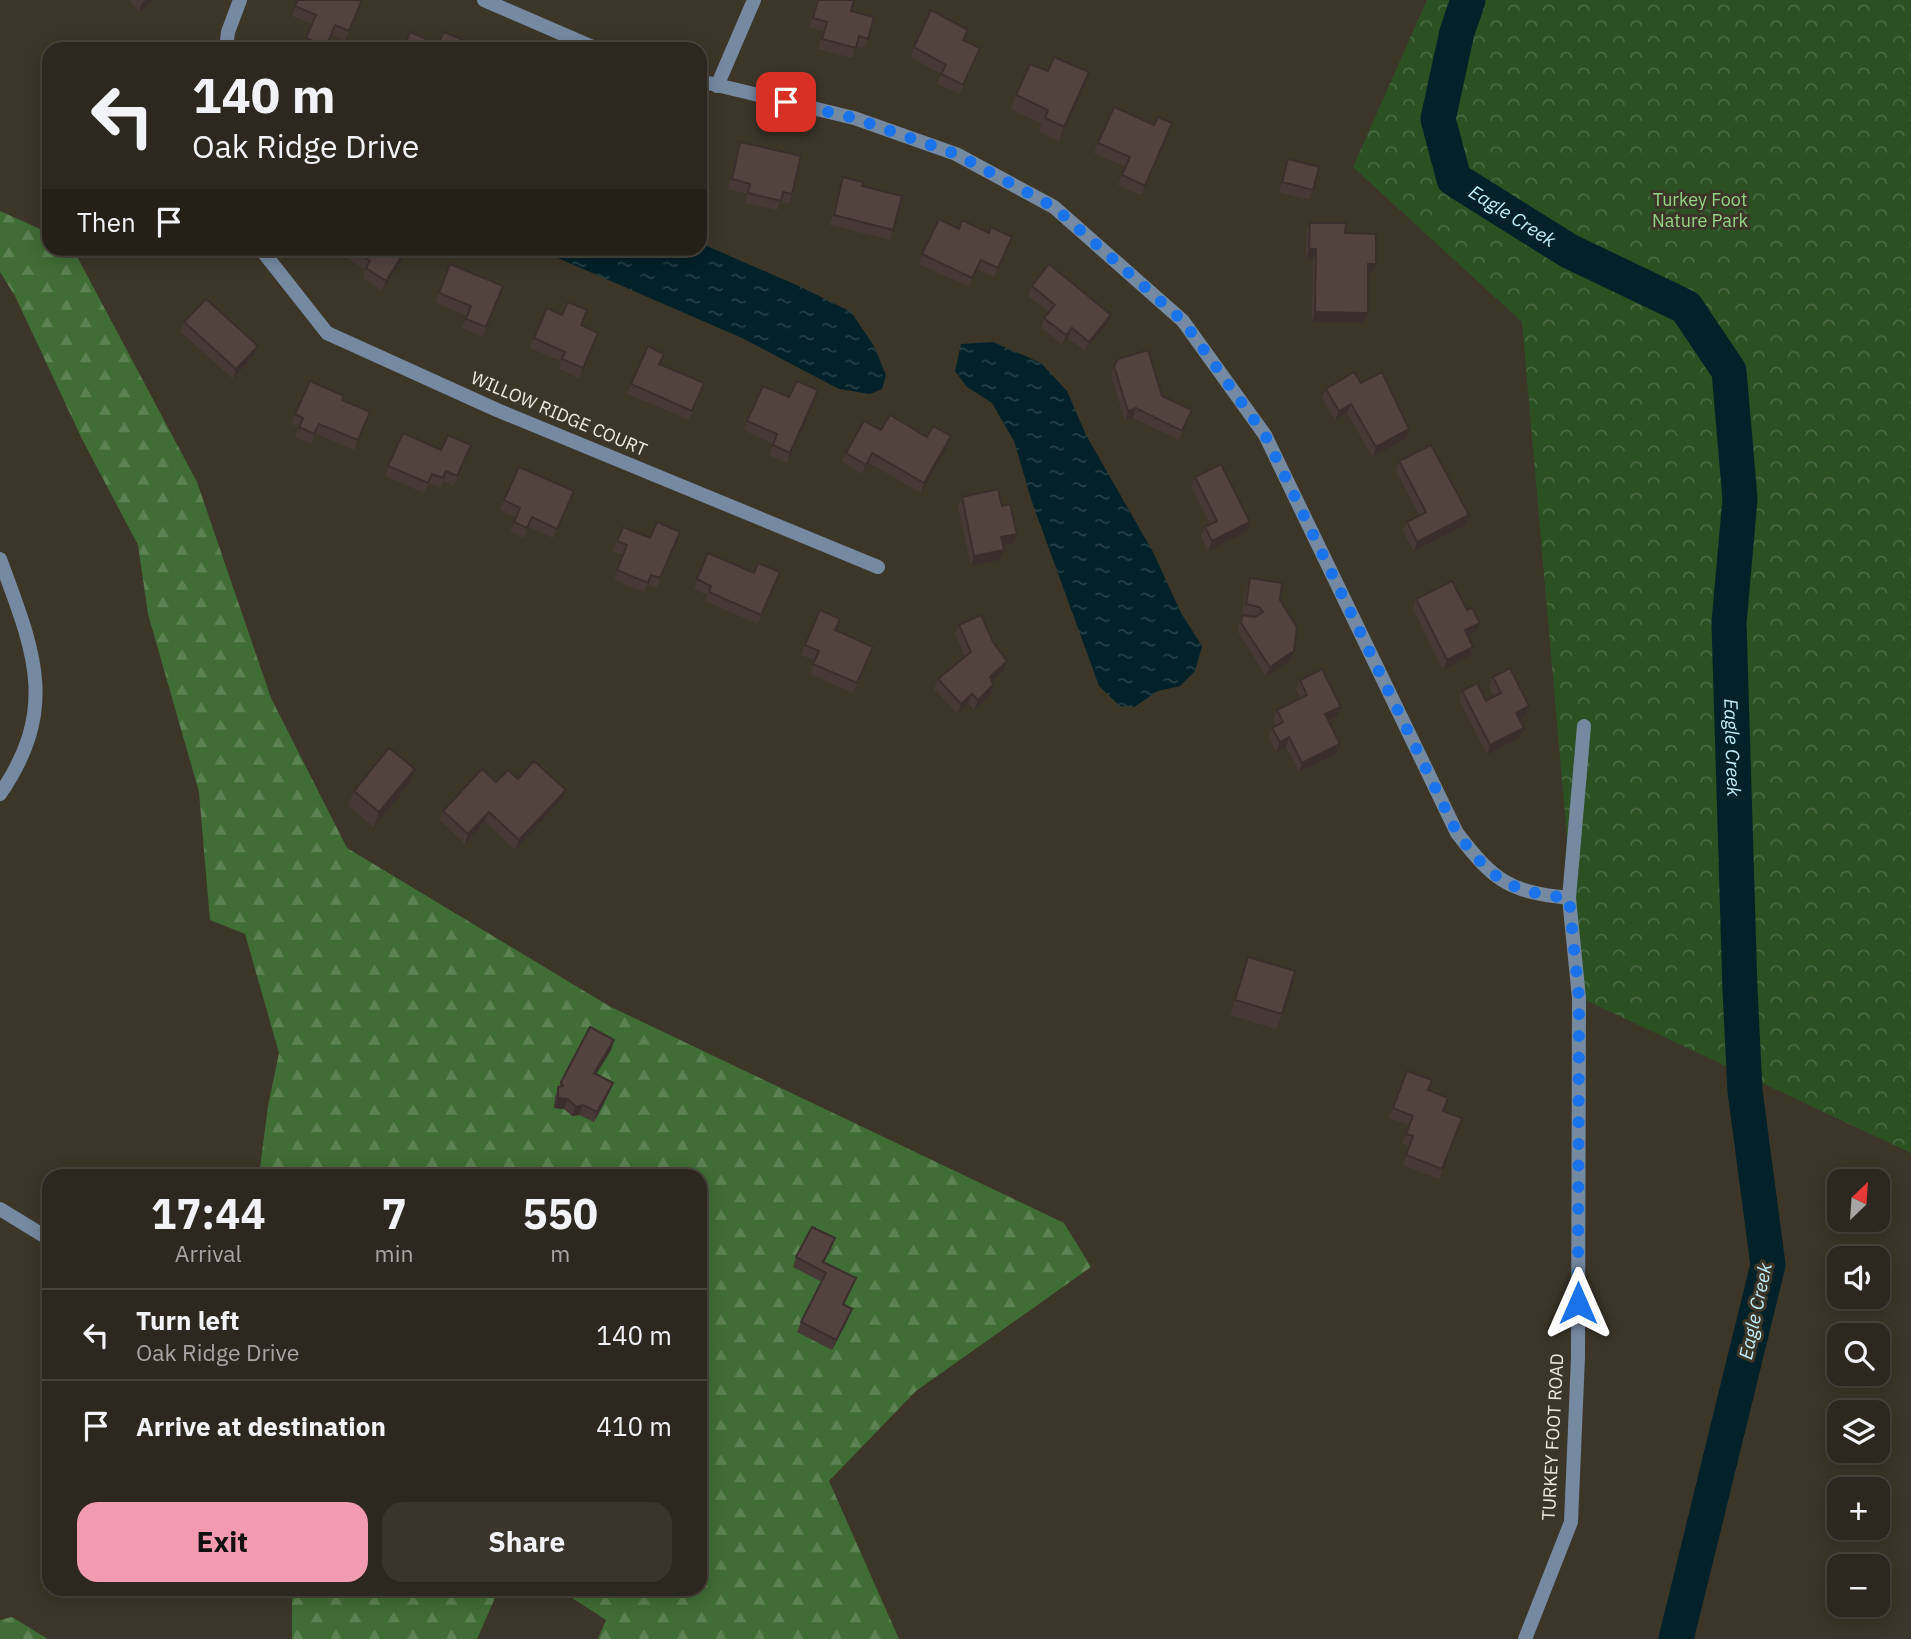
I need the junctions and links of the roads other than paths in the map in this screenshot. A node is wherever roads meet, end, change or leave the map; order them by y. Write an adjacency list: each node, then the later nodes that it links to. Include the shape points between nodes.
1 (240, 0): 4 (street)
2 (484, 0): 5 (street)
3 (754, 0): 7 (street)
4 (227, 42)
5 (581, 42)
6 (707, 84): 7 (street)
7 (717, 86): 13 (street, via 854,118 956,154 1054,207 1183,321 1265,435 1457,833 1500,881 1533,894)
8 (266, 256): 10 (street, WILLOW RIDGE COURT, via 327,333 497,410)
9 (0, 559): 12 (street, via 32,645 36,675 36,708 29,733 16,771)
10 (878, 567)
11 (1584, 726): 13 (street, TURKEY FOOT ROAD)
12 (0, 794)
13 (1569, 898): 16 (street, TURKEY FOOT ROAD, via 1579,998 1578,1357 1571,1522)
14 (0, 1209): 15 (street)
15 (42, 1235)
16 (1525, 1639)

